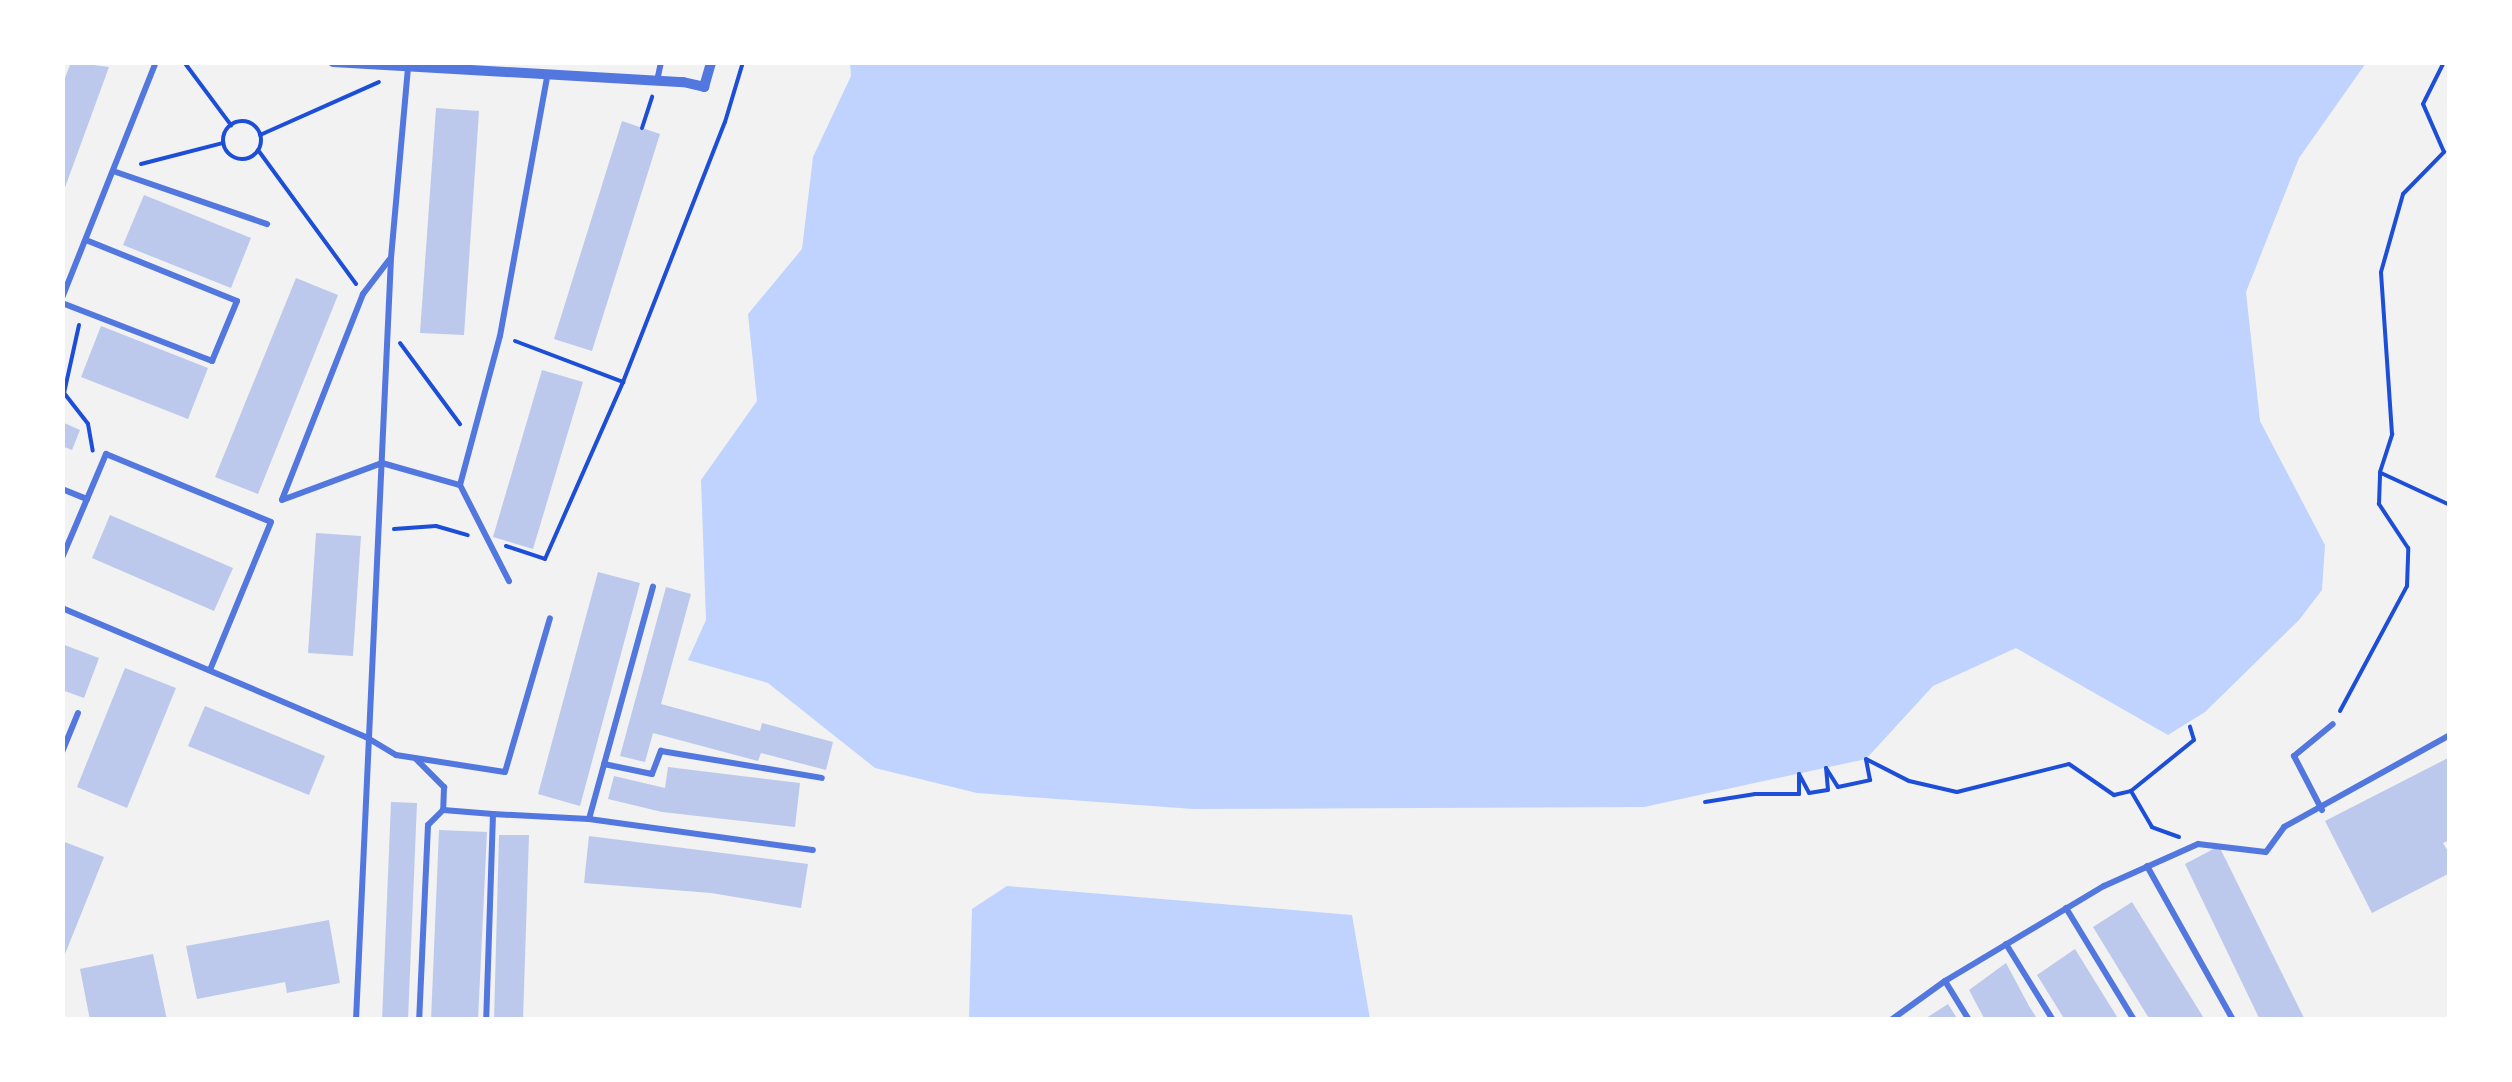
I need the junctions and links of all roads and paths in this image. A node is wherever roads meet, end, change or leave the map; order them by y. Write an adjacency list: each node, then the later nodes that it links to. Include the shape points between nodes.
1 (156, 62): 16 (lane)
2 (184, 62): 12 (path)
3 (334, 62): 9 (street)
4 (661, 62): 11 (lane)
5 (711, 62): 11 (street, via 704,87)
6 (743, 62): 23 (path)
7 (2444, 62): 26 (path, via 2423,104 2444,152 2402,194 2381,272 2392,434)
8 (457, 66): 9 (street); 10 (street)
9 (408, 68): 14 (path); 19 (lane)
10 (548, 78): 11 (street); 22 (lane)
11 (655, 87): 13 (path)
12 (232, 125): 14 (path, via 250,123); 15 (path)
13 (642, 128)
14 (260, 135): 15 (path, via 258,150 246,159 231,156)
15 (224, 143): 16 (path)
16 (113, 171): 17 (lane); 18 (lane)
17 (267, 224)
18 (86, 240): 20 (lane); 21 (lane, via 237,302 212,361)
19 (391, 258): 24 (lane); 24 (lane, via 363,294 282,500)
20 (62, 300): 21 (lane)
21 (83, 311): 25 (path, via 64,393 88,424)
22 (500, 336): 23 (path); 27 (lane)
23 (623, 382): 32 (path, via 546,559)
24 (382, 463): 27 (lane); 31 (lane)
25 (91, 468)
26 (2380, 472): 30 (path); 40 (path, via 2379,504 2408,548 2407,586)
27 (460, 486): 32 (lane)
28 (62, 489): 29 (lane)
29 (87, 499): 33 (lane); 38 (lane, via 106,454 271,522)
30 (2450, 505)
31 (379, 531): 32 (path, via 436,526); 43 (lane)
32 (488, 540): 34 (lane)
33 (62, 558)
34 (509, 581)
35 (653, 587): 46 (lane)
36 (62, 608): 38 (lane)
37 (550, 618): 45 (lane, via 504,772)
38 (210, 670): 43 (lane)
39 (78, 714): 44 (lane)
40 (2333, 724): 51 (lane, via 2294,756)
41 (2190, 727): 48 (path, via 2194,740)
42 (2450, 735): 51 (lane)
43 (366, 737): 45 (lane); 60 (lane)
44 (62, 752)
45 (416, 758): 50 (lane, via 444,787)
46 (604, 764): 47 (lane, via 652,774 661,751); 53 (lane)
47 (822, 778)
48 (2131, 791): 49 (path, via 2114,796 2069,764 1956,792 1909,781 1866,759 1870,780 1838,787 1826,768 1828,790 1809,793 1799,774 1799,794); 54 (path, via 2152,827)
49 (1705, 802)
50 (443, 810): 52 (lane); 61 (lane, via 428,826)
51 (2322, 810): 54 (lane, via 2284,827 2266,852)
52 (493, 814): 53 (lane); 62 (lane)
53 (588, 819): 55 (lane)
54 (2198, 844): 56 (lane)
55 (812, 850)
56 (2147, 866): 57 (lane); 67 (lane)
57 (2066, 908): 58 (lane); 66 (lane)
58 (2006, 944): 59 (lane); 65 (lane)
59 (1945, 981): 63 (lane); 64 (lane)
60 (356, 1020)
61 (419, 1020)
62 (486, 1020)
63 (1891, 1020)
64 (1969, 1020)
65 (2052, 1020)
66 (2134, 1020)
67 (2232, 1020)

